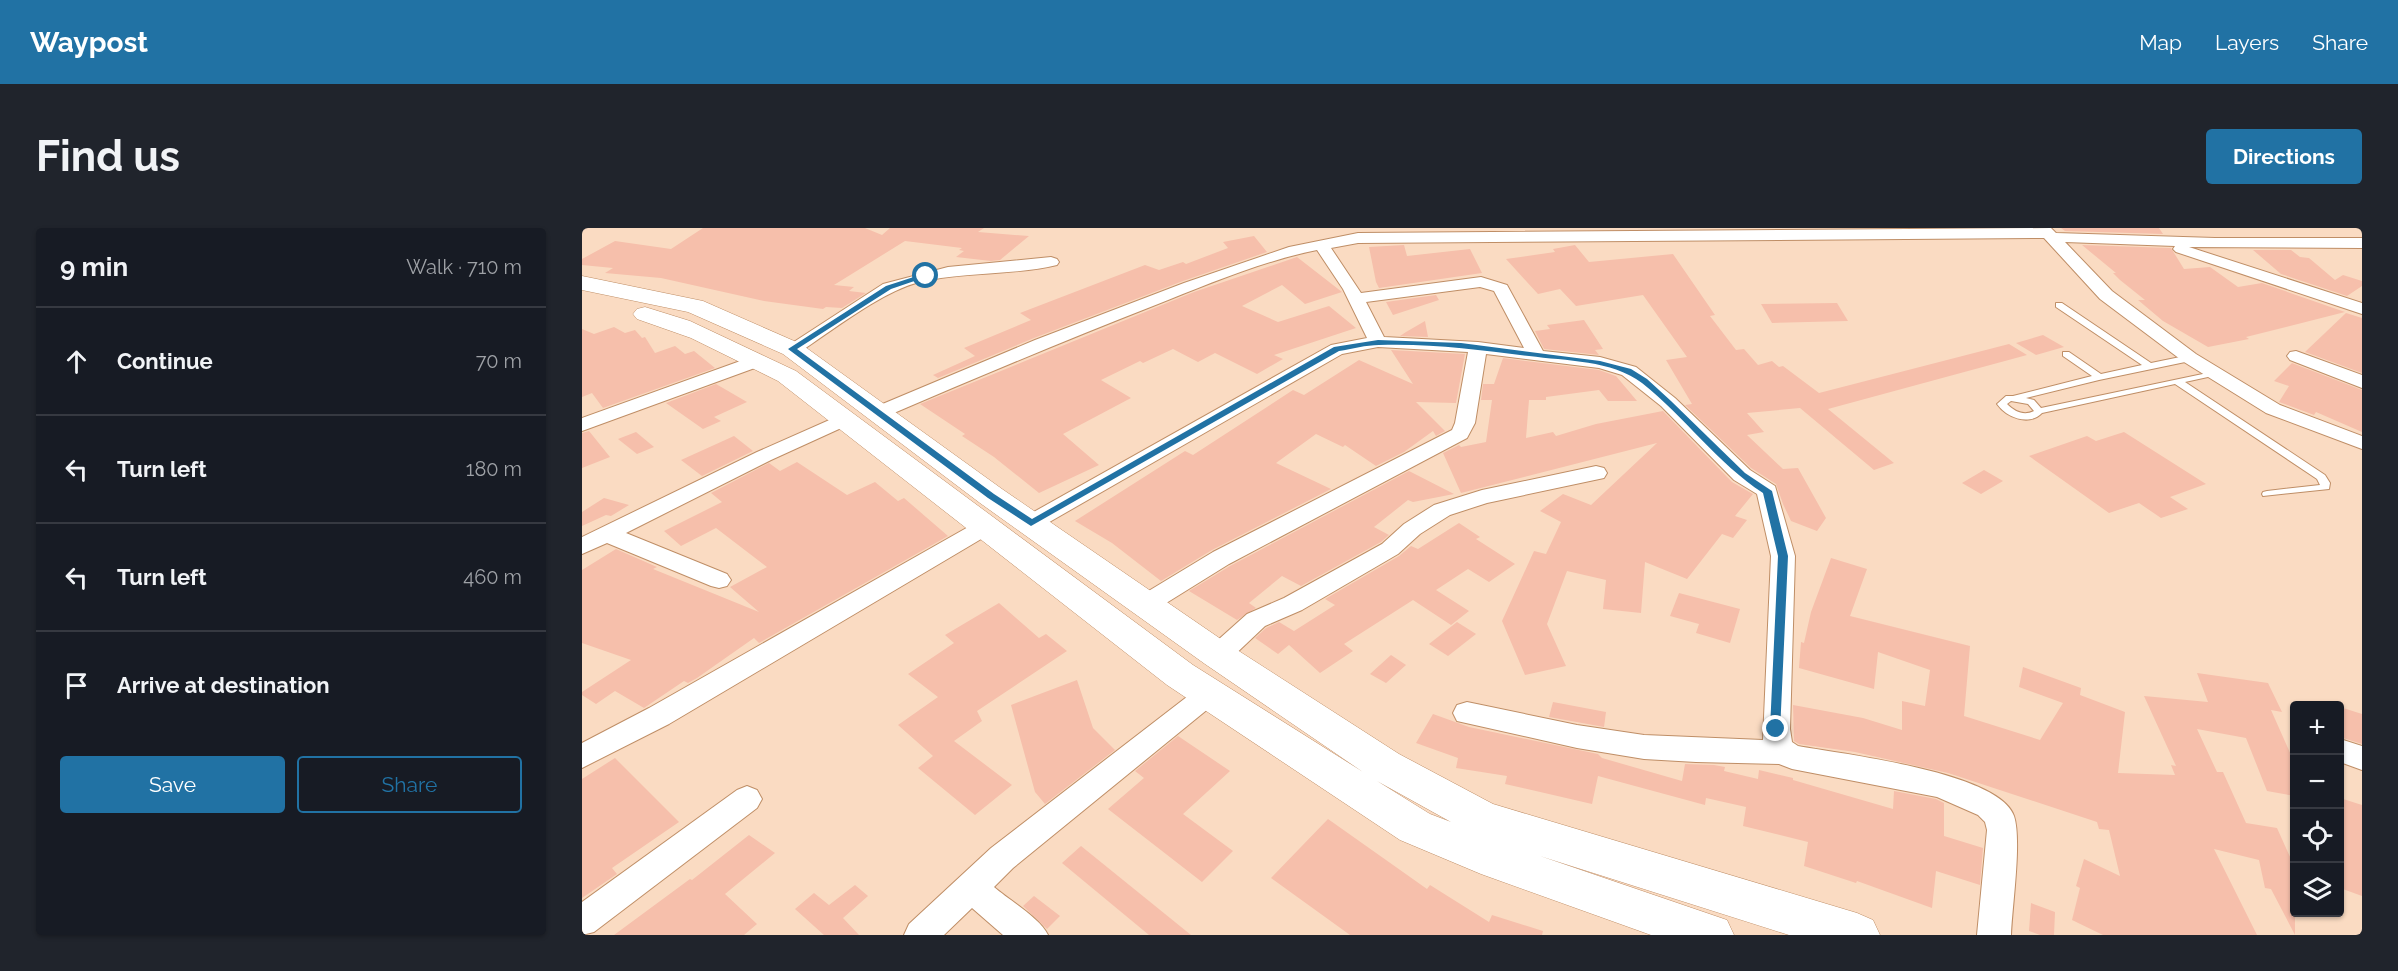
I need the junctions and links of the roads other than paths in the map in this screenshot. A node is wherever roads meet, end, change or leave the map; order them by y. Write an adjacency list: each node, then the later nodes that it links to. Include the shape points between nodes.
1 (2048, 233): 2 (street); 4 (street, via 1358,238); 17 (street, via 2106,295)
2 (2156, 241): 3 (street); 10 (street)
3 (2362, 243)
4 (1321, 244): 7 (street); 26 (street, via 1180,290)
5 (1051, 262): 13 (street, via 904,281)
6 (582, 283): 13 (main road, via 695,306)
7 (1355, 298): 11 (street); 14 (street, via 1472,283 1492,284 1501,288)
8 (582, 300): 18 (main road, via 669,321)
9 (2059, 304): 19 (lane)
10 (2362, 309)
11 (1378, 342): 12 (street); 32 (street, via 1337,349 1309,363)
12 (1478, 347): 14 (street); 37 (street, via 1460,434 1221,558)
13 (792, 349): 26 (main road)
14 (1536, 354): 41 (street, via 1629,371 1668,402 1742,475 1767,491 1783,556 1776,729 1778,746)
15 (2066, 354): 21 (lane)
16 (2296, 356): 23 (street)
17 (2190, 358): 19 (lane); 20 (street)
18 (757, 361): 27 (main road, via 787,376); 28 (street)
19 (2149, 366): 21 (lane)
20 (2214, 373): 22 (lane); 29 (street, via 2273,410)
21 (2099, 376): 24 (lane)
22 (2177, 381): 25 (lane); 31 (lane, via 2325,483 2320,489)
23 (2362, 382)
24 (2016, 398): 25 (lane, via 2031,402); 25 (lane, via 2002,404 2010,412 2025,417)
25 (2039, 411)
26 (880, 412): 32 (main road)
27 (843, 420): 33 (main road); 34 (street)
28 (582, 425)
29 (2362, 443)
30 (1596, 473): 38 (street, via 1482,497 1442,510 1390,549 1293,604 1256,620)
31 (2267, 494)
32 (1031, 523): 37 (main road)
33 (986, 527): 39 (main road, via 1171,669); 43 (street)
34 (606, 534): 35 (street); 36 (street)
35 (582, 546)
36 (719, 580)
37 (1146, 604): 38 (main road)
38 (1218, 655): 52 (main road, via 1384,766 1482,819)
39 (1210, 693): 46 (street); 48 (main road, via 1415,827)
40 (1467, 713): 41 (street, via 1643,747)
41 (1783, 752): 53 (street, via 1811,762 1941,785 1989,806 1999,816 2002,830)
42 (2344, 752): 44 (street)
43 (582, 756)
44 (2362, 758)
45 (747, 799): 47 (street)
46 (971, 887): 49 (street); 50 (street)
47 (582, 921)
48 (1659, 927): 51 (main road)
49 (921, 935)
50 (1031, 935)
51 (1711, 935)
52 (1857, 935)
53 (1994, 935)

